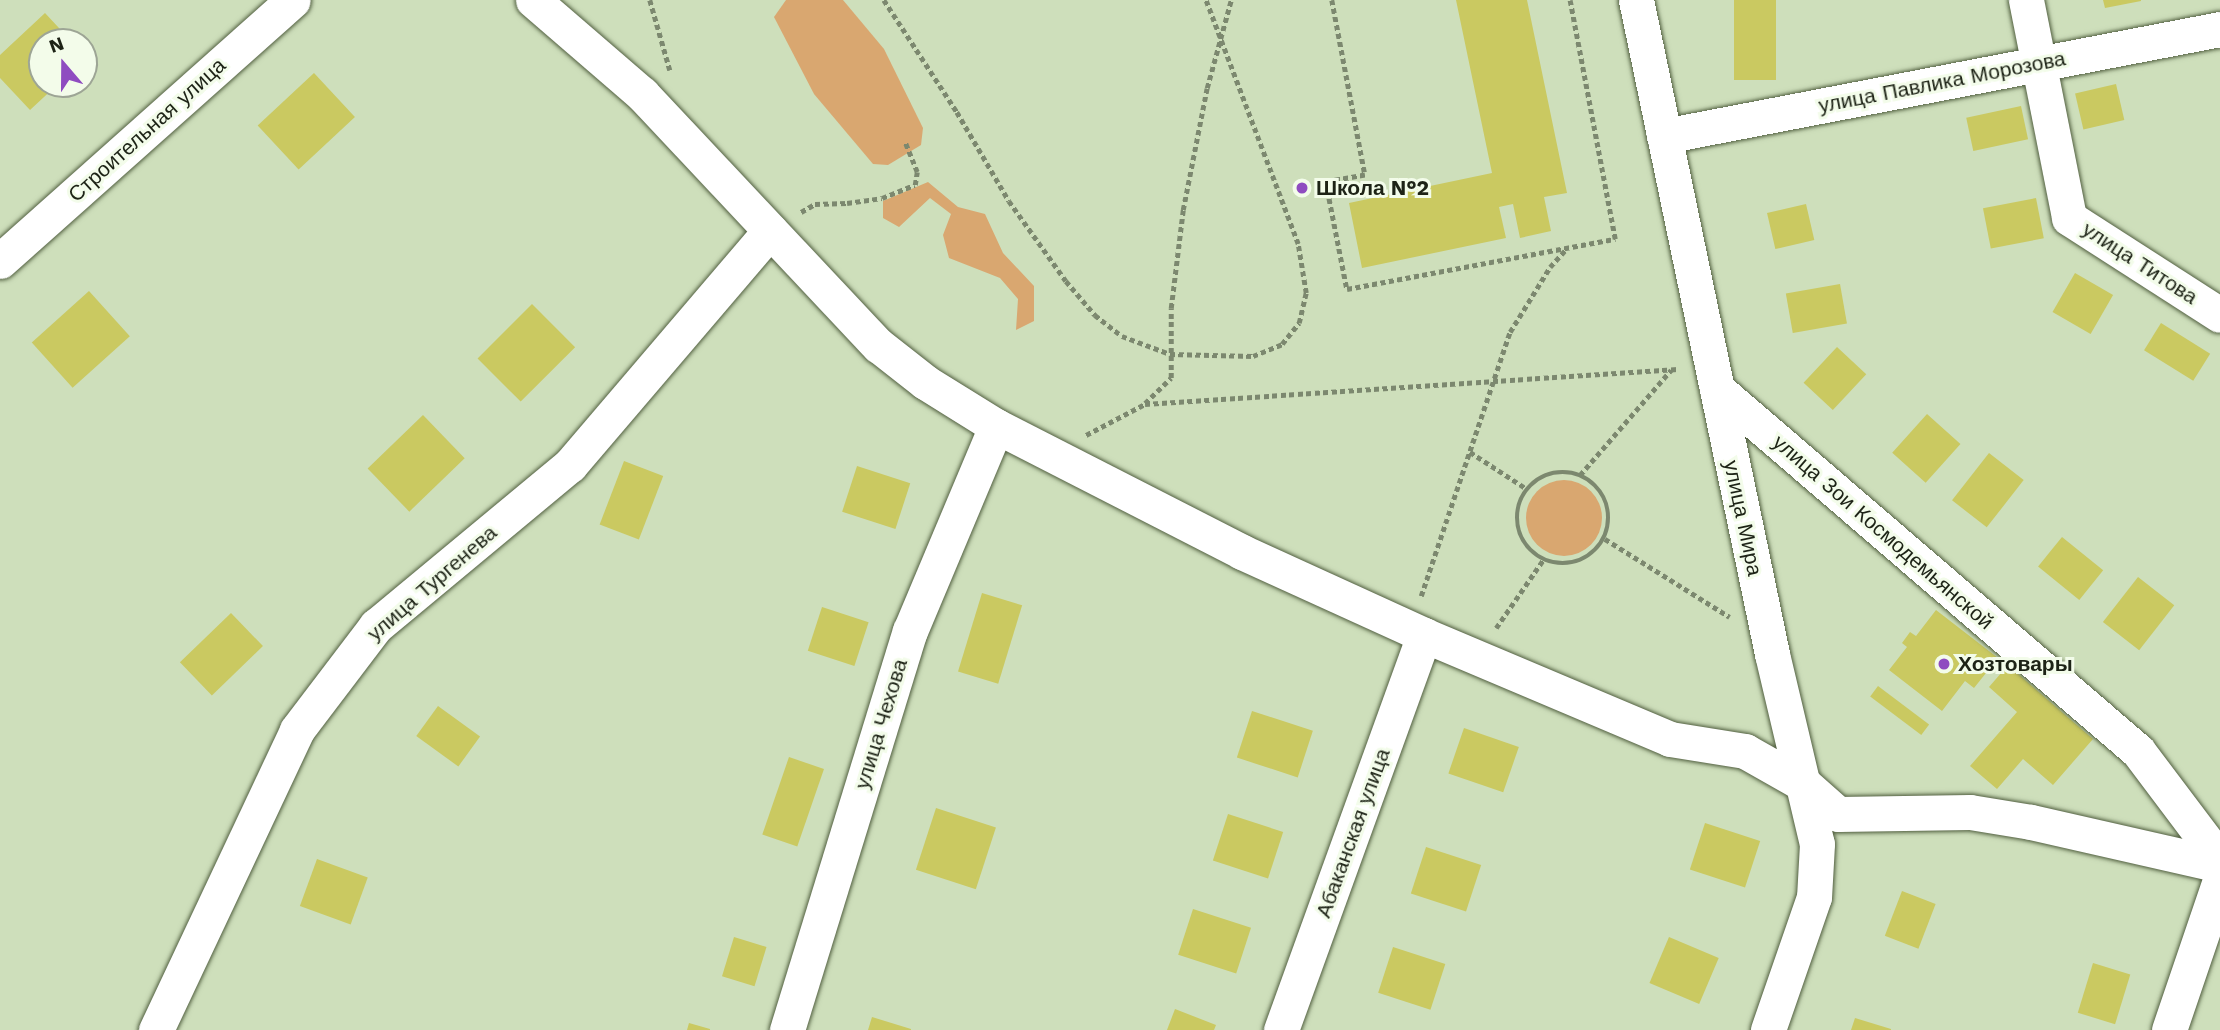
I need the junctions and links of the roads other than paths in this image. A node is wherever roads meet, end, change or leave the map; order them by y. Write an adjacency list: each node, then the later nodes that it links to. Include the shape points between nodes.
1 (293, 0): 9 (street, Строительная улица)
2 (533, 0): 8 (street, via 642,94)
3 (1636, 0): 7 (street, улица Мира)
4 (2026, 0): 6 (street, улица Титова)
5 (2220, 29): 6 (street, улица Павлика Морозова)
6 (2038, 63): 7 (street, улица Павлика Морозова); 10 (street, улица Титова, via 2069,218)
7 (1664, 136): 11 (street, улица Мира)
8 (770, 231): 12 (street, via 878,345 925,382); 17 (street, улица Тургенева, via 570,465 376,626 297,730)
9 (0, 261)
10 (2220, 315)
11 (1717, 388): 14 (street, улица Мира, via 1772,654); 15 (street, улица Зои Космодемьянской, via 2138,751)
12 (996, 426): 13 (street, via 1242,552); 18 (street, улица Чехова, via 910,631)
13 (1424, 635): 14 (street, via 1671,738 1745,751); 19 (street, Абаканская улица)
14 (1805, 785): 15 (street, via 1838,814 1970,812); 20 (street, улица Мира, via 1817,844 1814,897)
15 (2220, 863)
16 (2220, 880): 21 (street)
17 (156, 1030)
18 (788, 1030)
19 (1281, 1030)
20 (1768, 1030)
21 (2169, 1030)

